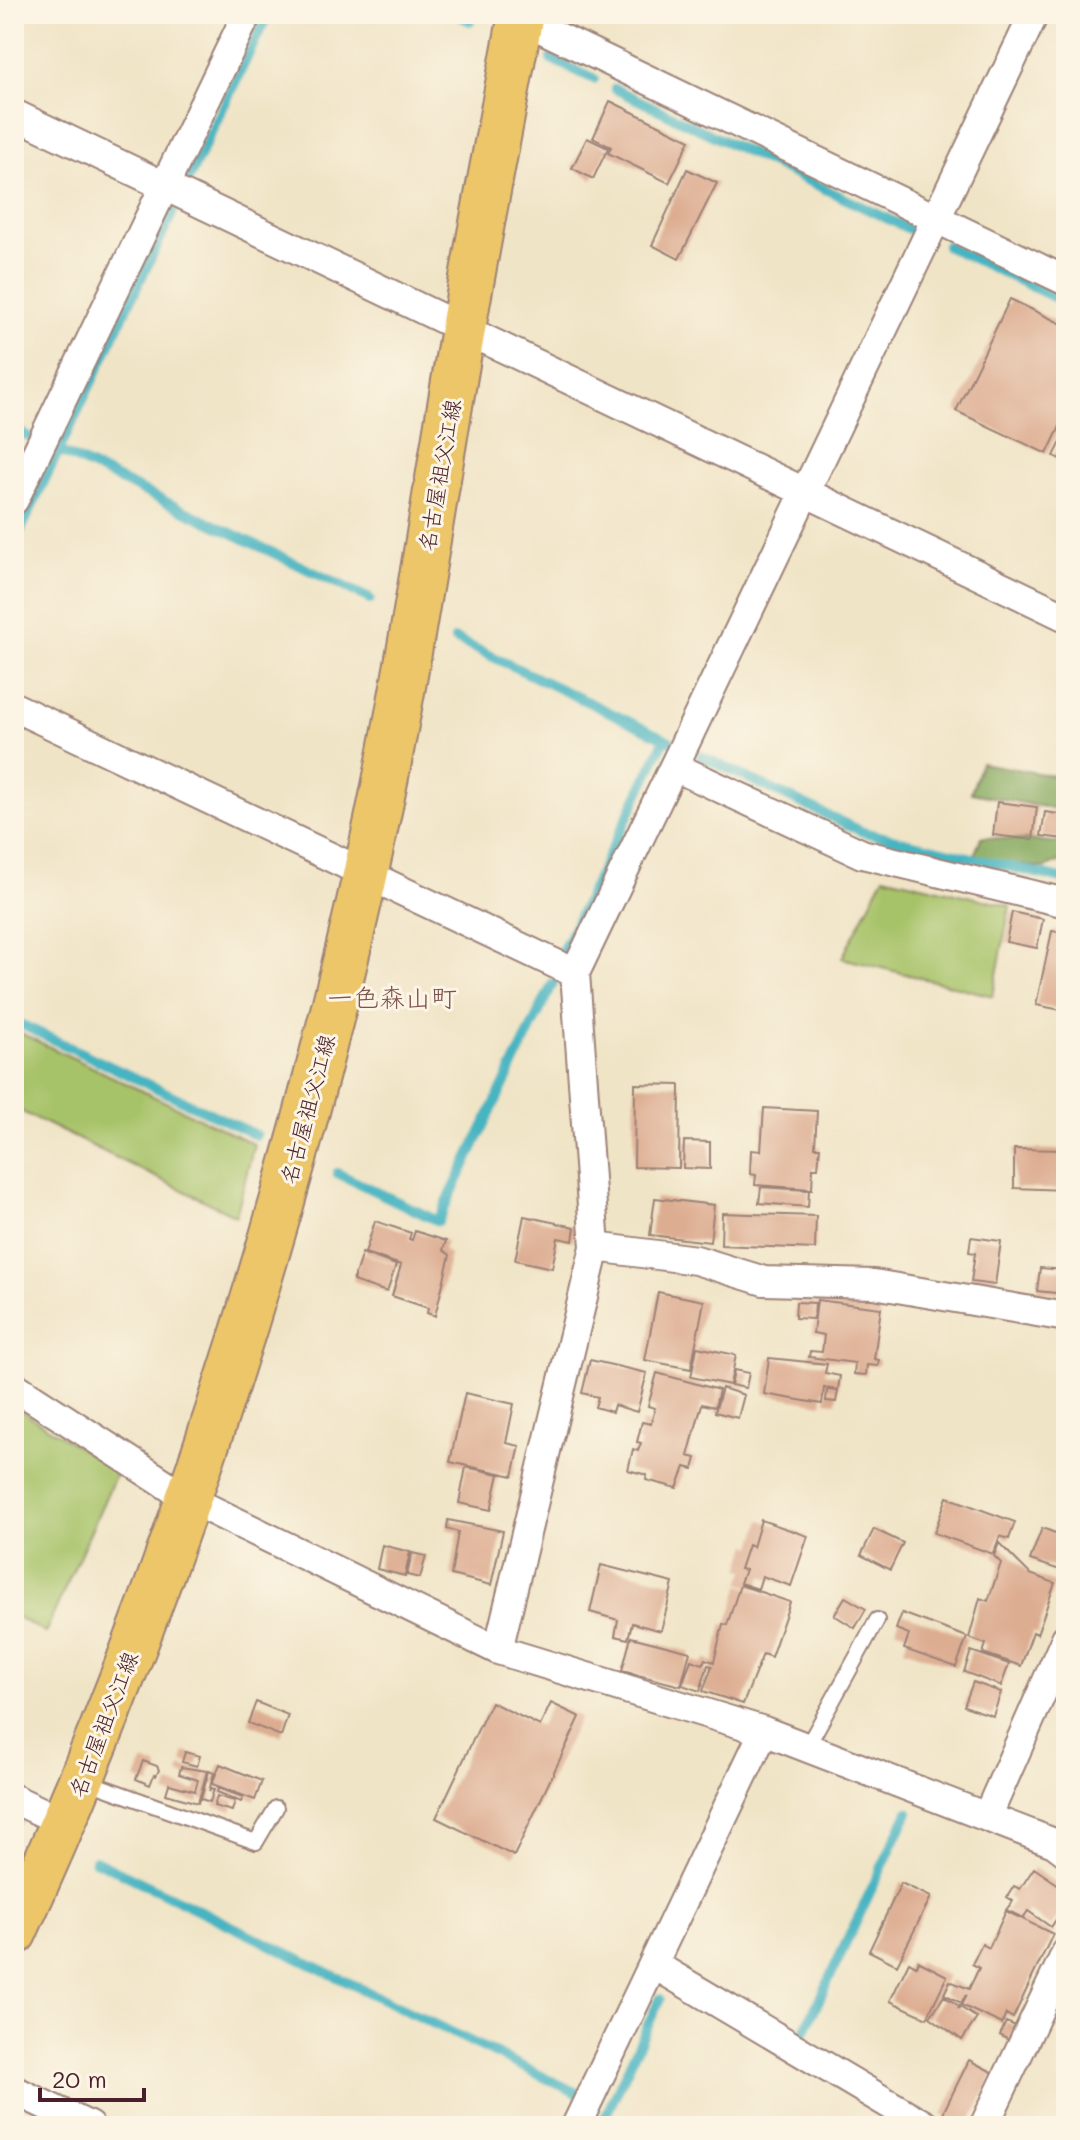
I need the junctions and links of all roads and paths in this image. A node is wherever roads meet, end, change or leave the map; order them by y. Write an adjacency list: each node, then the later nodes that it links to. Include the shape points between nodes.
1 (247, 14): 5 (street)
2 (1034, 14): 6 (street)
3 (517, 15): 6 (street); 8 (main road, 名古屋祖父江線)
4 (14, 114): 5 (street)
5 (164, 186): 8 (street); 10 (street)
6 (936, 218): 7 (street); 9 (street)
7 (1066, 281)
8 (463, 328): 9 (street); 14 (main road, 名古屋祖父江線, via 396,727)
9 (805, 492): 11 (street); 13 (street)
10 (14, 500)
11 (1066, 617)
12 (14, 707): 14 (street)
13 (675, 767): 15 (street, via 862,854); 16 (street)
14 (364, 873): 16 (street); 20 (main road, 名古屋祖父江線, via 285,1191)
15 (1066, 903)
16 (575, 973): 17 (street)
17 (595, 1247): 18 (street, via 696,1260 764,1281 874,1284); 23 (street)
18 (1066, 1317)
19 (14, 1386): 20 (street)
20 (187, 1498): 23 (street); 26 (main road, 名古屋祖父江線)
21 (877, 1620): 25 (lane)
22 (1066, 1638): 29 (street)
23 (498, 1650): 24 (street)
24 (764, 1731): 25 (street); 34 (street)
25 (807, 1747): 29 (street)
26 (82, 1779): 28 (lane, via 256,1842); 30 (main road, 名古屋祖父江線)
27 (14, 1799): 30 (street)
28 (276, 1808)
29 (987, 1817): 31 (street)
30 (65, 1823): 32 (main road, 名古屋祖父江線)
31 (1066, 1852)
32 (14, 1933)
33 (1066, 1953): 39 (street)
34 (653, 1964): 37 (street); 38 (street)
35 (14, 2090): 36 (street)
36 (89, 2126)
37 (576, 2126)
38 (926, 2126)
39 (984, 2126)

